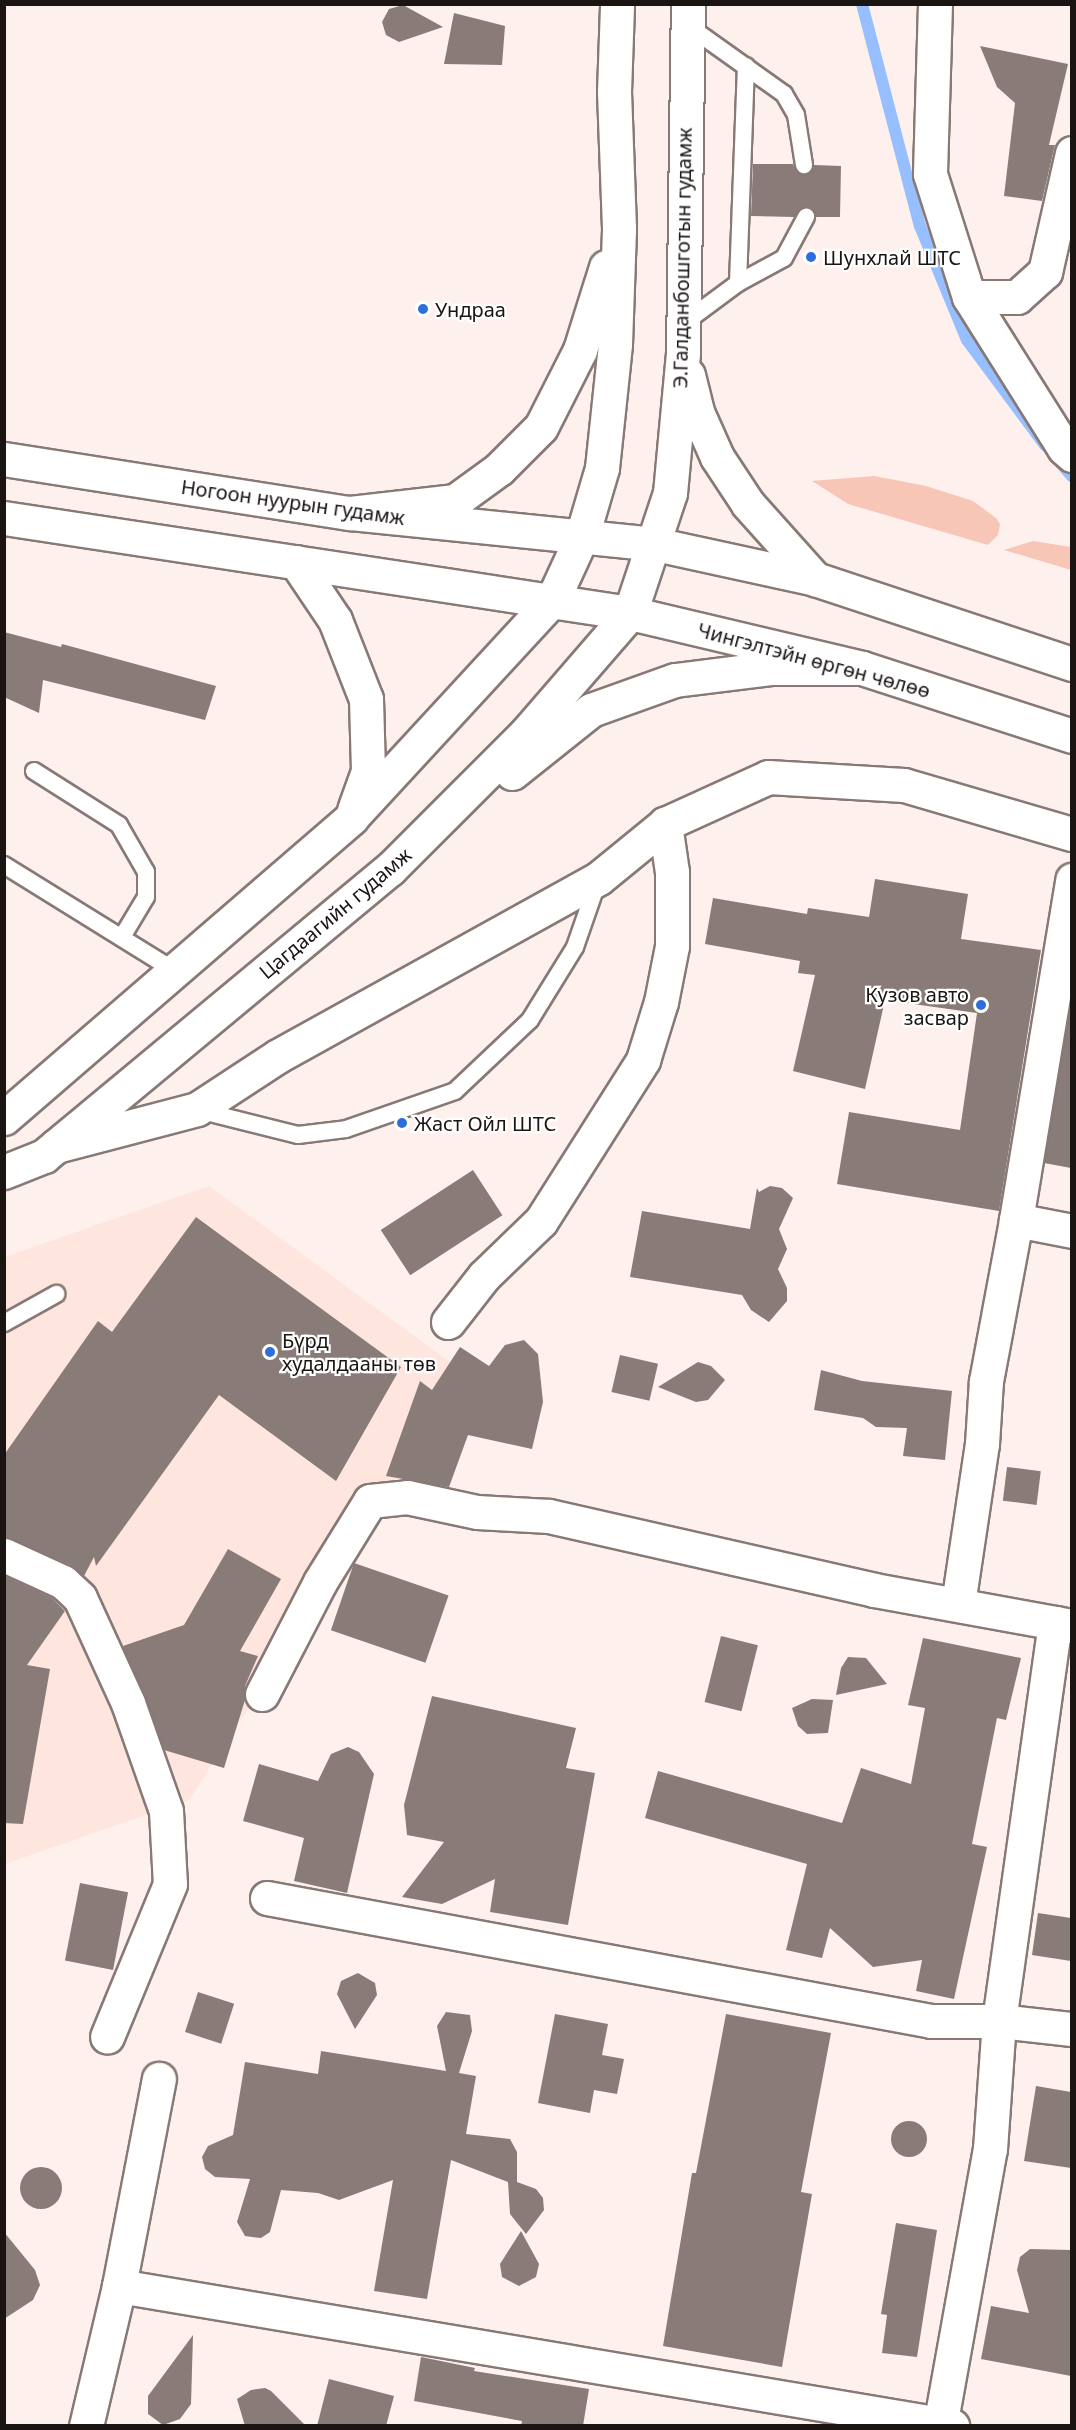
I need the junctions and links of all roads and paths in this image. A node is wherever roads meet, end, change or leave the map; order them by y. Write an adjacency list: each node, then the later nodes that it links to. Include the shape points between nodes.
1 (617, 4): 8 (street, via 614,92)
2 (935, 4): 10 (street, via 930,174)
3 (687, 15): 4 (lane); 11 (street, Э.Галданбошготын гудамж)
4 (746, 66): 6 (lane, via 784,94 796,115); 9 (lane)
5 (1071, 153): 10 (street, via 1045,272 1017,297)
6 (804, 165)
7 (806, 217): 9 (lane, via 784,258)
8 (619, 228): 14 (street, via 580,350 541,427 499,469 455,501); 16 (street, via 615,344 602,468)
9 (738, 283): 11 (lane)
10 (969, 297): 12 (street)
11 (684, 339): 17 (street, Э.Галданбошготын гудамж, via 670,493); 19 (street, via 697,412 717,457 748,504)
12 (1071, 455)
13 (4, 459): 14 (street, Ногоон нуурын гудамж)
14 (350, 513): 16 (street, Ногоон нуурын гудамж)
15 (4, 518): 18 (street)
16 (582, 536): 17 (street); 20 (street)
17 (655, 544): 19 (street); 21 (street, Э.Галданбошготын гудамж)
18 (296, 562): 20 (street); 26 (street, via 335,620 366,699 368,771)
19 (815, 579): 22 (street)
20 (553, 599): 21 (street, Чингэлтэйн өргөн чөлөө); 26 (street)
21 (630, 613): 23 (street, Чингэлтэйн өргөн чөлөө); 30 (street, Цагдаагийн гудамж, via 526,733)
22 (1071, 664)
23 (862, 668): 24 (street, Чингэлтэйн өргөн чөлөө); 30 (street, via 772,668 675,680 591,710)
24 (1071, 736)
25 (34, 771): 33 (lane, via 119,825 146,872 146,897)
26 (351, 818): 34 (street)
27 (665, 824): 28 (street, via 768,777 904,785); 31 (street); 42 (street, via 672,872 672,946 661,1002 643,1060 541,1221 484,1276)
28 (1071, 834)
29 (4, 865): 33 (lane)
30 (390, 869): 37 (street, Цагдаагийн гудамж)
31 (599, 878): 35 (street, via 278,1056); 35 (lane, via 575,947 530,1020 455,1091 346,1129 298,1135)
32 (1071, 880): 39 (street)
33 (122, 937): 34 (lane)
34 (175, 970): 36 (street)
35 (197, 1110): 37 (street)
36 (4, 1118)
37 (56, 1146): 38 (street, Цагдаагийн гудамж, via 44,1156)
38 (4, 1172)
39 (1016, 1220): 40 (street); 45 (street, via 986,1381 982,1444)
40 (1071, 1231)
41 (56, 1294): 43 (lane)
42 (448, 1322)
43 (4, 1323)
44 (4, 1555): 51 (street, via 63,1582 80,1598 128,1703 166,1811 170,1884)
45 (958, 1604): 46 (street); 47 (street, via 874,1590 549,1516 477,1512 407,1497 370,1501 320,1582)
46 (1063, 1624): 49 (street)
47 (262, 1694)
48 (267, 1898): 49 (street, via 931,2021)
49 (999, 2021): 50 (street); 54 (street, via 990,2149)
50 (1071, 2029)
51 (107, 2037)
52 (159, 2079): 53 (street)
53 (119, 2286): 54 (street); 55 (street)
54 (944, 2425)
55 (86, 2426)

